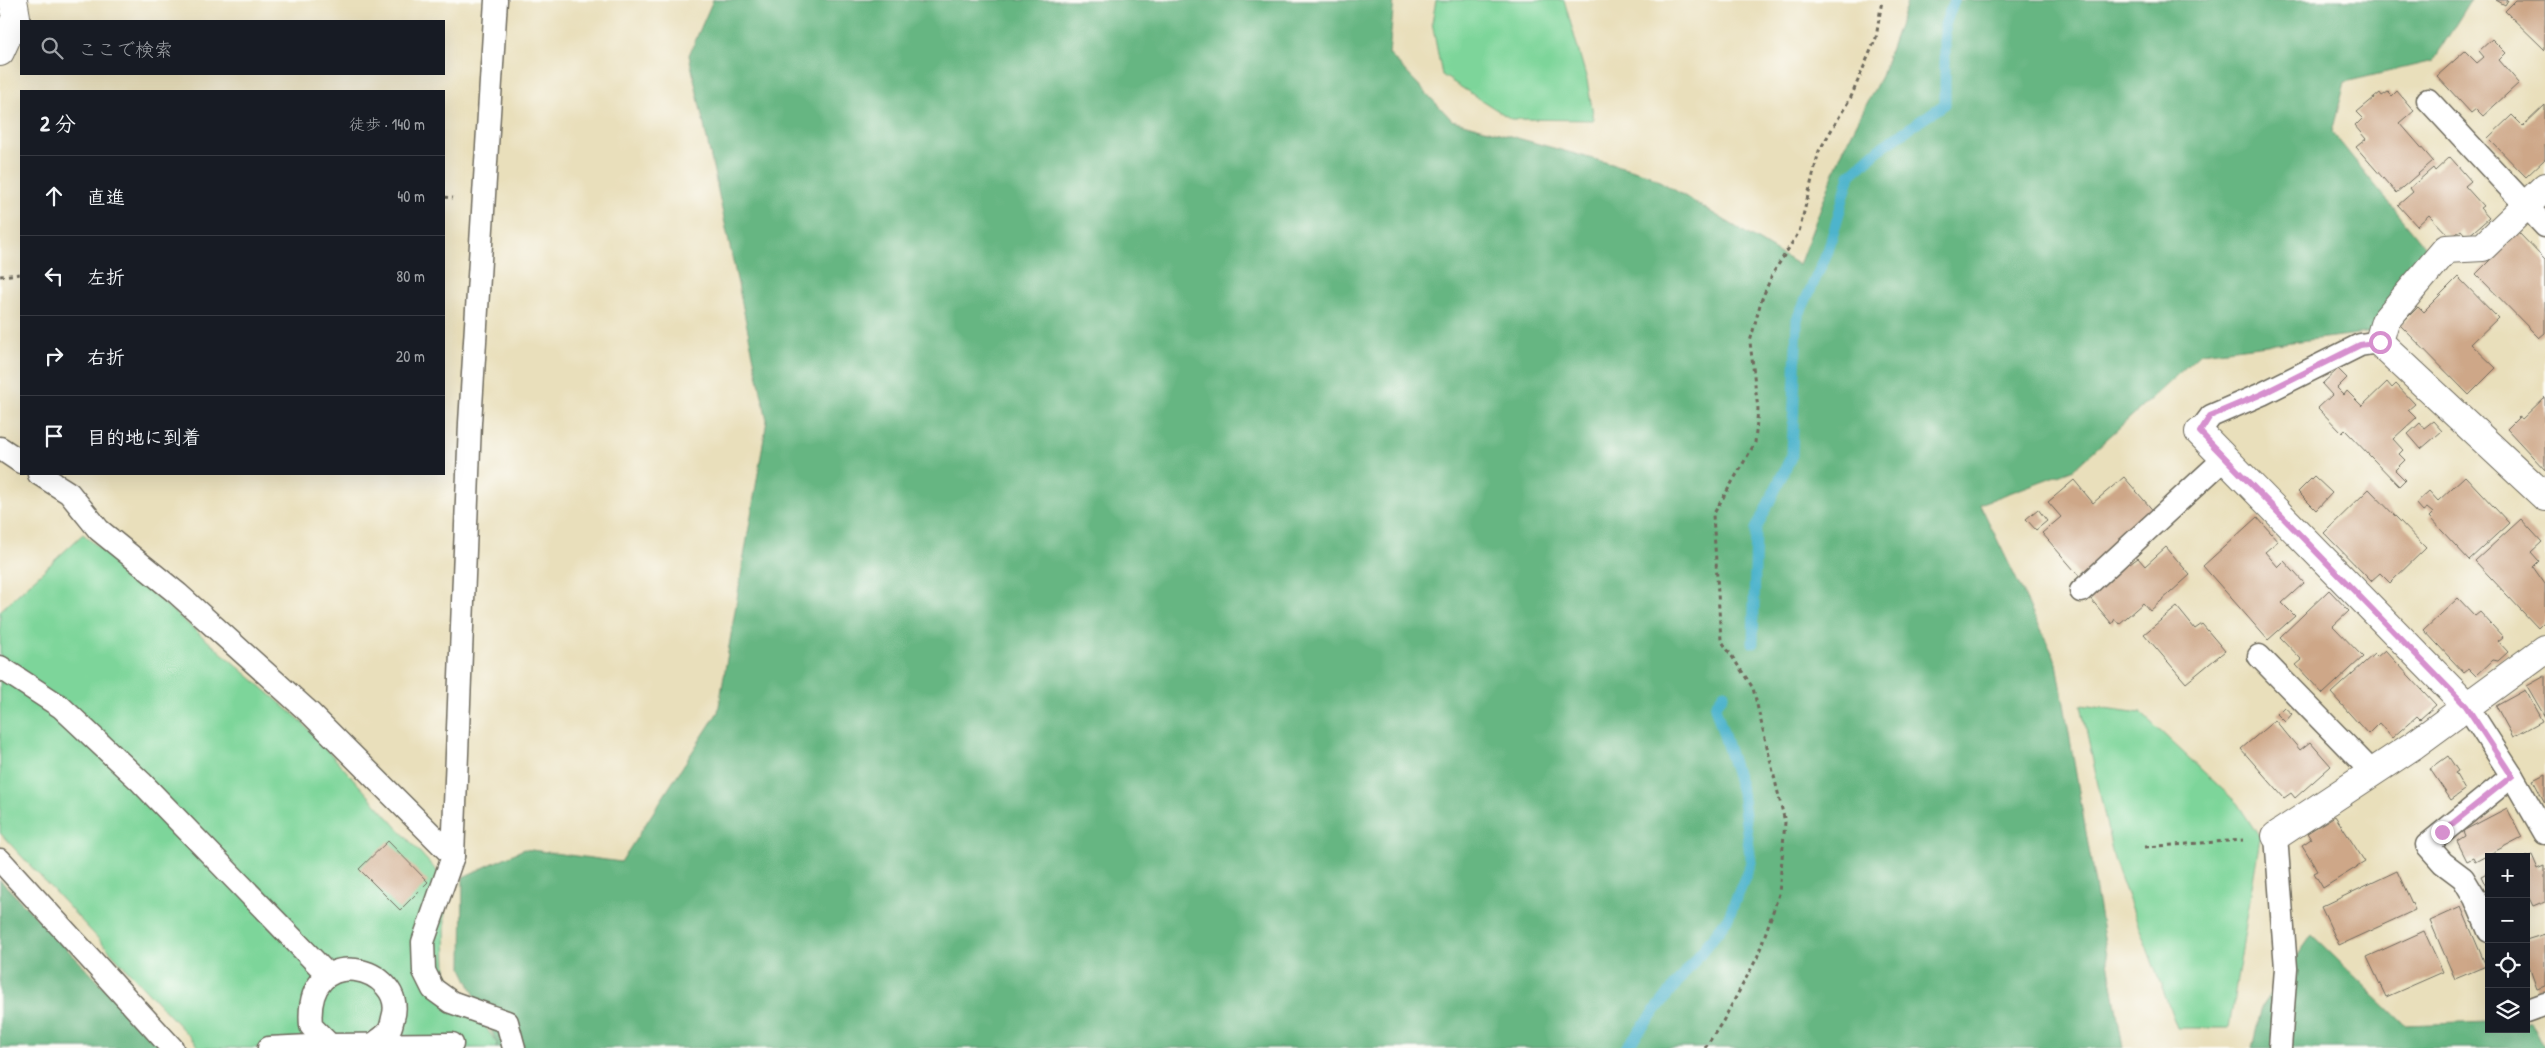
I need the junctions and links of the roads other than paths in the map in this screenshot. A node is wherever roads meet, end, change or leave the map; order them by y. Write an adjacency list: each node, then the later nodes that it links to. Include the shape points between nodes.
1 (13, 0): 3 (street, via 16,17)
2 (496, 0): 24 (lane, via 470,423)
3 (0, 52)
4 (2428, 100): 6 (lane)
5 (2545, 187): 6 (street)
6 (2525, 206): 7 (lane); 8 (street, via 2483,247 2446,249 2385,321)
7 (2545, 226)
8 (2380, 342): 9 (lane, via 2360,345 2210,416); 14 (street)
9 (2200, 432): 11 (street)
10 (0, 448): 12 (lane)
11 (2225, 458): 15 (lane); 19 (street)
12 (20, 461)
13 (41, 475): 24 (lane, via 69,493 99,530 178,594 311,714)
14 (2545, 497)
15 (2081, 591)
16 (2545, 649): 19 (street)
17 (2259, 656): 20 (lane)
18 (0, 667): 27 (lane, via 61,707 142,782)
19 (2466, 706): 20 (street); 21 (lane)
20 (2372, 772): 23 (street)
21 (2512, 776): 22 (lane); 26 (lane, via 2427,845 2463,878)
22 (2545, 833)
23 (2276, 836): 36 (lane, via 2286,968)
24 (454, 856): 35 (lane, via 423,942 424,971 433,989 451,1002 507,1022)
25 (0, 860): 33 (lane)
26 (2485, 922)
27 (327, 974): 31 (lane, via 315,991 309,1008 311,1026); 32 (lane, via 358,968 384,984 393,999 395,1012 389,1031)
28 (2545, 1004): 29 (lane)
29 (2530, 1010)
30 (452, 1044): 32 (lane)
31 (330, 1045): 32 (lane); 34 (lane)
32 (361, 1046)
33 (172, 1048)
34 (269, 1048)
35 (514, 1048)
36 (2280, 1048)

